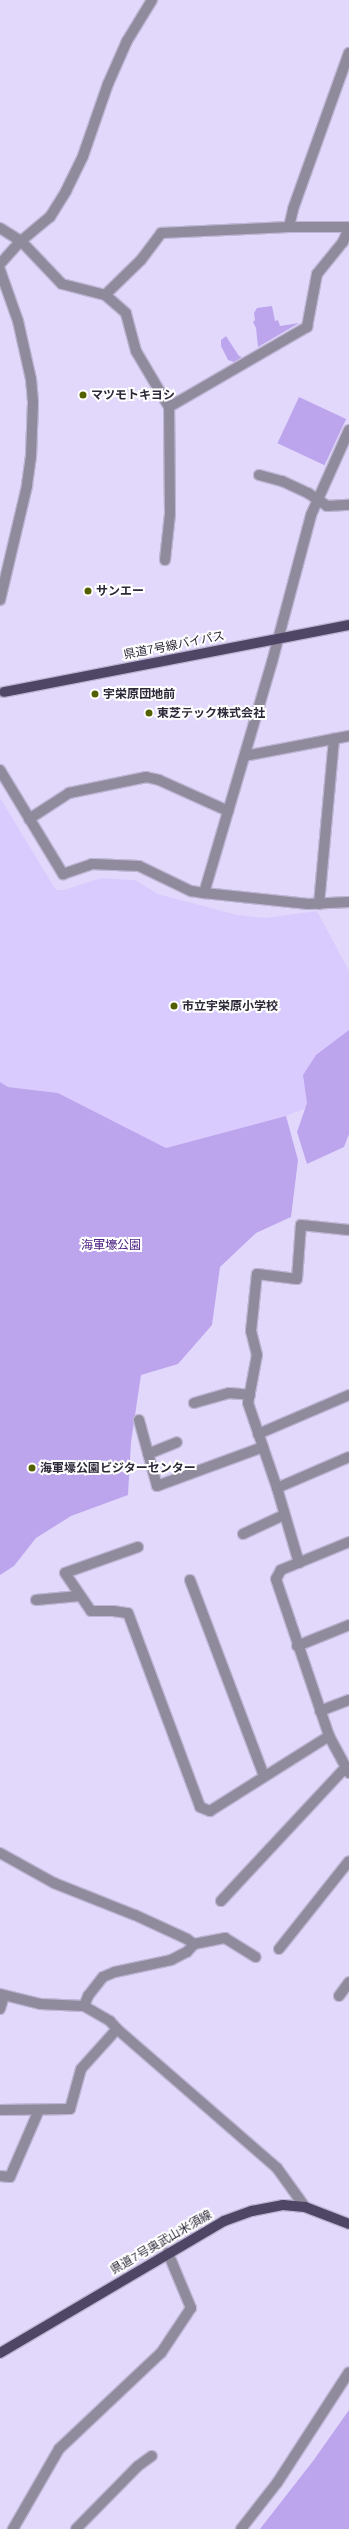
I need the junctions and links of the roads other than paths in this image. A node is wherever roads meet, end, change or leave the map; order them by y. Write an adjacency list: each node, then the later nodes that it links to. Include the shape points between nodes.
1 (147, 1): 6 (street, via 120,56 83,156 66,191 50,217)
2 (349, 53): 3 (street, via 292,209)
3 (289, 227): 5 (street); 9 (street, via 161,233 141,260)
4 (0, 228): 6 (street)
5 (349, 228): 10 (street, via 343,242 317,274 307,327)
6 (21, 242): 7 (street); 9 (street, via 62,284)
7 (0, 264)
8 (0, 270): 16 (street, via 18,321 31,379 32,402 31,456 27,486)
9 (106, 295): 10 (street, via 126,313 136,351)
10 (169, 407): 15 (street, via 170,514)
11 (349, 430): 13 (street)
12 (259, 475): 13 (street, via 282,481)
13 (317, 500): 14 (street, via 327,506); 18 (street)
14 (349, 505)
15 (165, 560)
16 (0, 600)
17 (349, 625): 18 (main road, 県道7号線バイパス)
18 (280, 637): 19 (main road, 県道7号線バイパス); 22 (street)
19 (4, 692)
20 (349, 736): 21 (street)
21 (334, 739): 22 (street); 28 (street)
22 (245, 756): 24 (street)
23 (0, 770): 25 (street)
24 (228, 811): 25 (street, via 159,780 146,777 75,791); 26 (street)
25 (29, 819): 26 (street, via 63,874 92,864 139,866 191,891)
26 (204, 893): 28 (street, via 265,901)
27 (349, 902): 28 (street)
28 (319, 904)
29 (349, 1230): 31 (street, via 301,1225 297,1279 257,1274 251,1330 256,1355)
30 (349, 1394): 34 (street)
31 (250, 1395): 32 (street, via 229,1392); 34 (street, via 248,1403)
32 (194, 1403)
33 (139, 1420): 37 (street)
34 (258, 1434): 36 (street)
35 (177, 1442): 37 (street)
36 (263, 1446): 37 (street, via 157,1486); 39 (street)
37 (148, 1454)
38 (349, 1456): 39 (street)
39 (277, 1488): 40 (street)
40 (284, 1515): 41 (street); 44 (street)
41 (243, 1534)
42 (349, 1542): 44 (street)
43 (138, 1547): 46 (street, via 66,1573)
44 (299, 1564): 49 (street, via 281,1570 276,1579)
45 (190, 1580): 54 (street)
46 (79, 1596): 47 (street); 54 (street, via 91,1611 113,1610 128,1613 200,1807 210,1811)
47 (36, 1600)
48 (349, 1625): 49 (street)
49 (297, 1646): 51 (street)
50 (349, 1700): 51 (street)
51 (320, 1711): 52 (street)
52 (329, 1736): 53 (street); 54 (street)
53 (347, 1771): 57 (street)
54 (264, 1776)
55 (0, 1853): 58 (street, via 49,1880 135,1915)
56 (349, 1861): 59 (street)
57 (221, 1901)
58 (194, 1944): 60 (street, via 225,1938); 64 (street, via 187,1952 171,1960 103,1977 88,1996)
59 (279, 1949)
60 (255, 1957)
61 (349, 1982): 63 (street)
62 (2, 1995): 64 (street, via 40,2004); 65 (street)
63 (339, 1996)
64 (84, 2006): 66 (street, via 110,2021)
65 (0, 2009)
66 (117, 2030): 68 (street, via 81,2069 70,2110); 70 (street, via 277,2168)
67 (0, 2110): 68 (street)
68 (39, 2110): 69 (street, via 10,2177)
69 (0, 2176)
70 (305, 2207): 71 (main road, 県道7号奥武山米須線); 72 (main road, 県道7号奥武山米須線, via 283,2205 252,2211 224,2221)
71 (349, 2224)
72 (168, 2253): 73 (main road, 県道7号奥武山米須線); 76 (street, via 191,2308 161,2353 59,2449)
73 (0, 2353)
74 (349, 2372): 78 (street, via 277,2483)
75 (152, 2456): 77 (street, via 98,2504)
76 (13, 2529)
77 (76, 2529)
78 (241, 2529)

